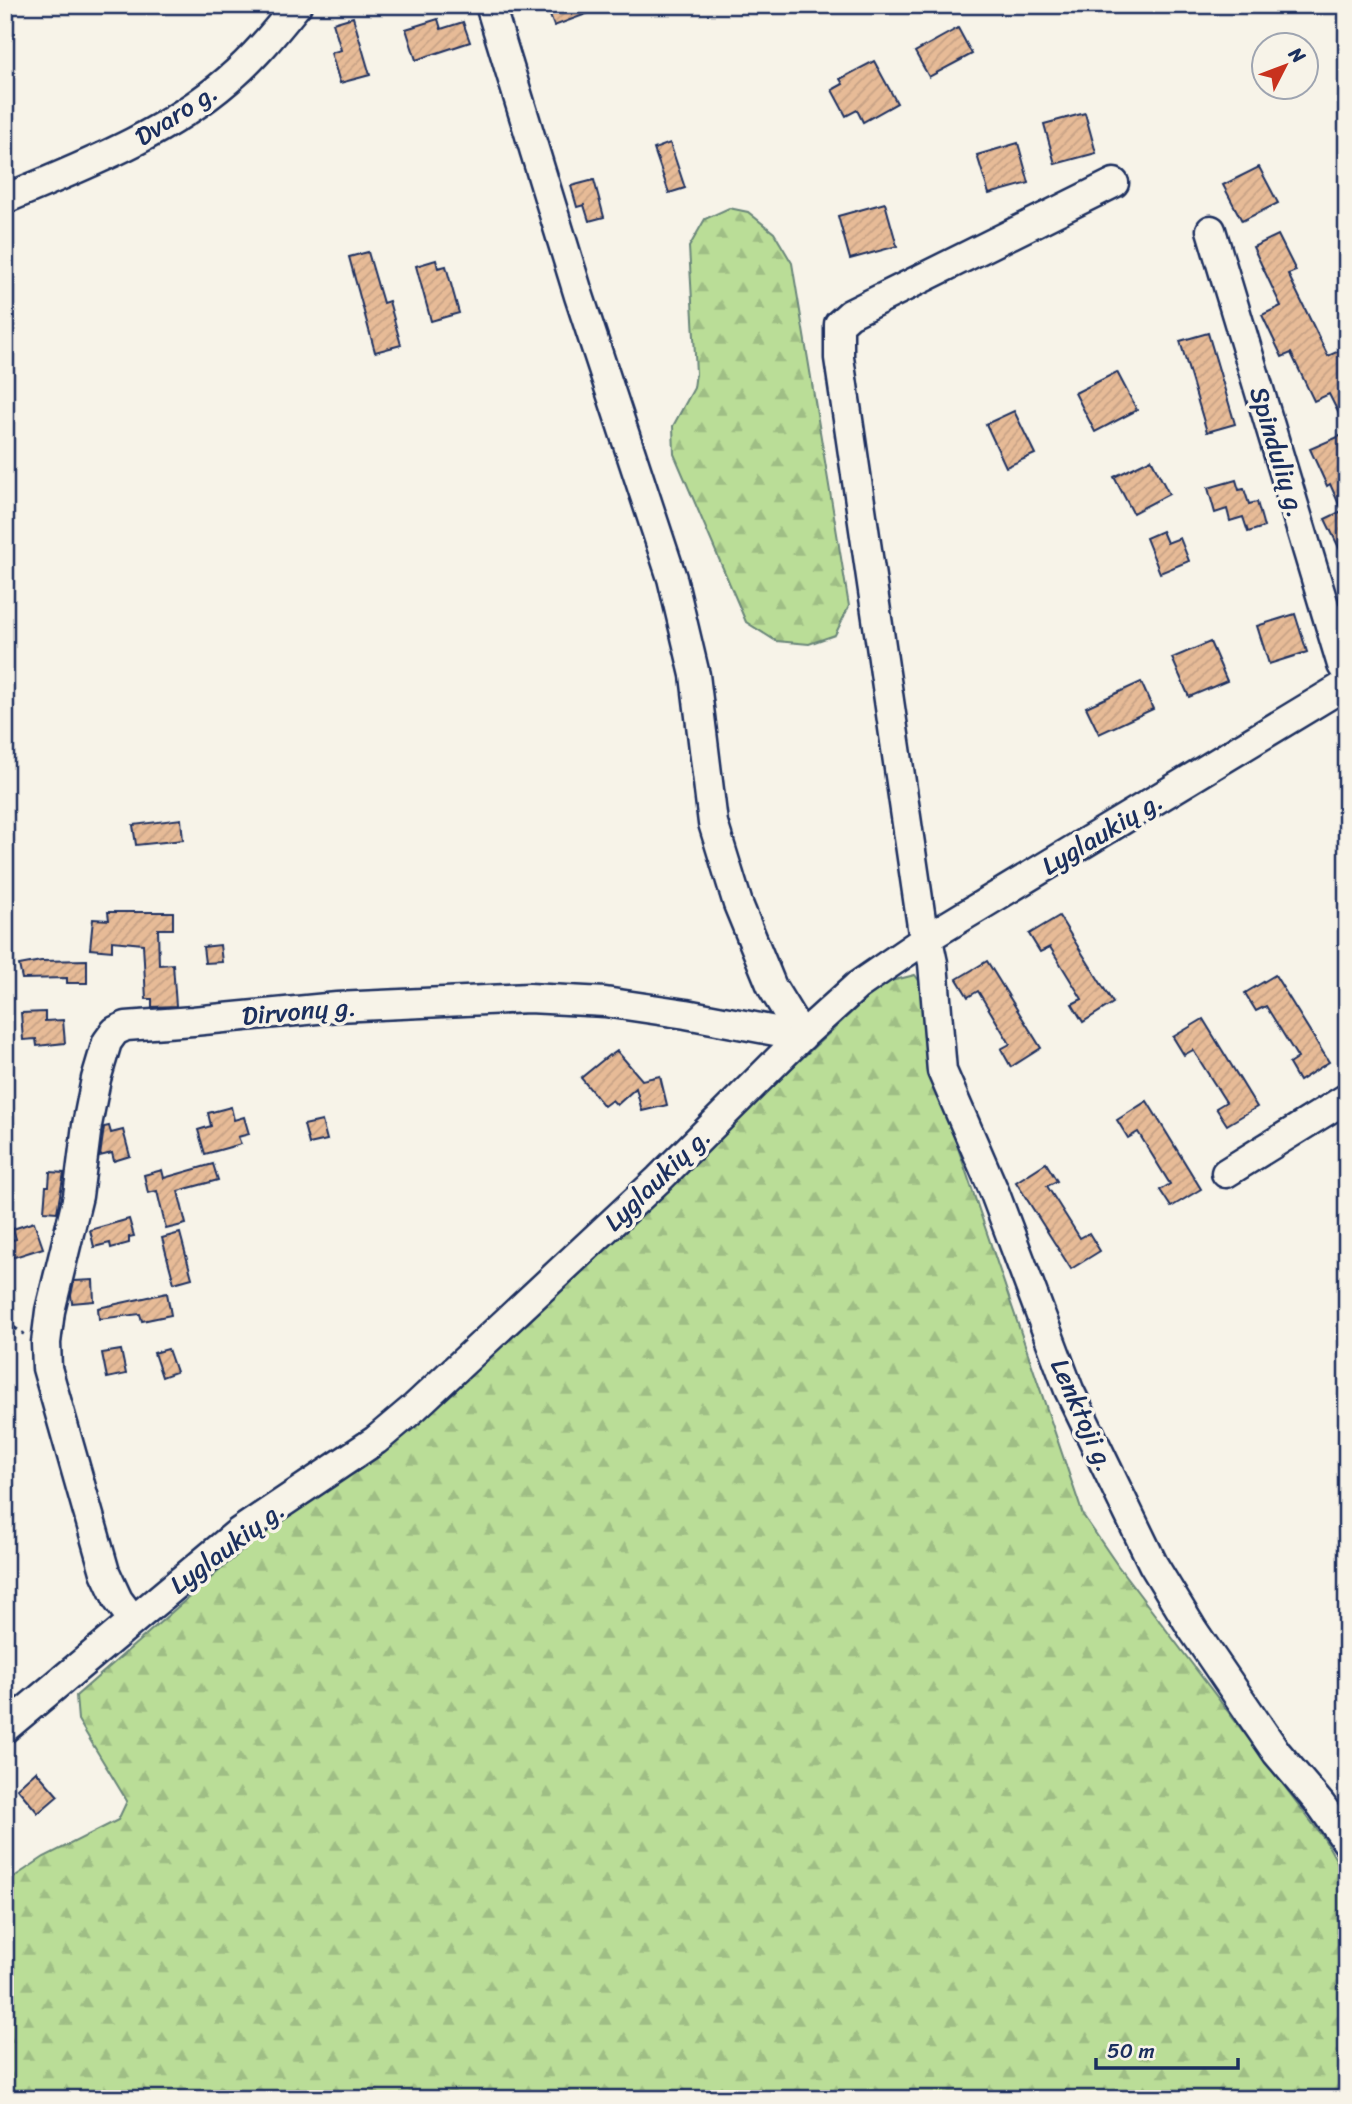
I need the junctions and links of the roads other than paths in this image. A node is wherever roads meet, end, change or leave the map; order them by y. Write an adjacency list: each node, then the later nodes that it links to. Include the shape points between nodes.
1 (297, 5): 4 (street, Dvaro g., via 228,80 174,119 119,150)
2 (490, 5): 9 (street, via 672,578 695,675 713,823 738,904 772,987)
3 (1114, 183): 8 (street, Lenktoji g., via 850,314 839,324 839,358)
4 (18, 193)
5 (1211, 230): 6 (street, Spindulių g.)
6 (1347, 673)
7 (1347, 684): 8 (street, Lyglaukių g.)
8 (925, 940): 9 (street, Lyglaukių g., via 857,986); 14 (street, Lenktoji g., via 933,963 942,1071 994,1191 1069,1390 1153,1564 1193,1630 1277,1752)
9 (802, 1036): 12 (street, Lyglaukių g., via 659,1179 405,1415 376,1440 239,1532); 12 (street, Dirvonų g., via 605,1002 529,998 337,1007 125,1026 115,1031 96,1079 78,1196 46,1342 47,1368 105,1572)
10 (1347, 1098): 11 (street)
11 (1226, 1173)
12 (133, 1620): 13 (street, Lyglaukių g.)
13 (5, 1728)
14 (1347, 1842)

